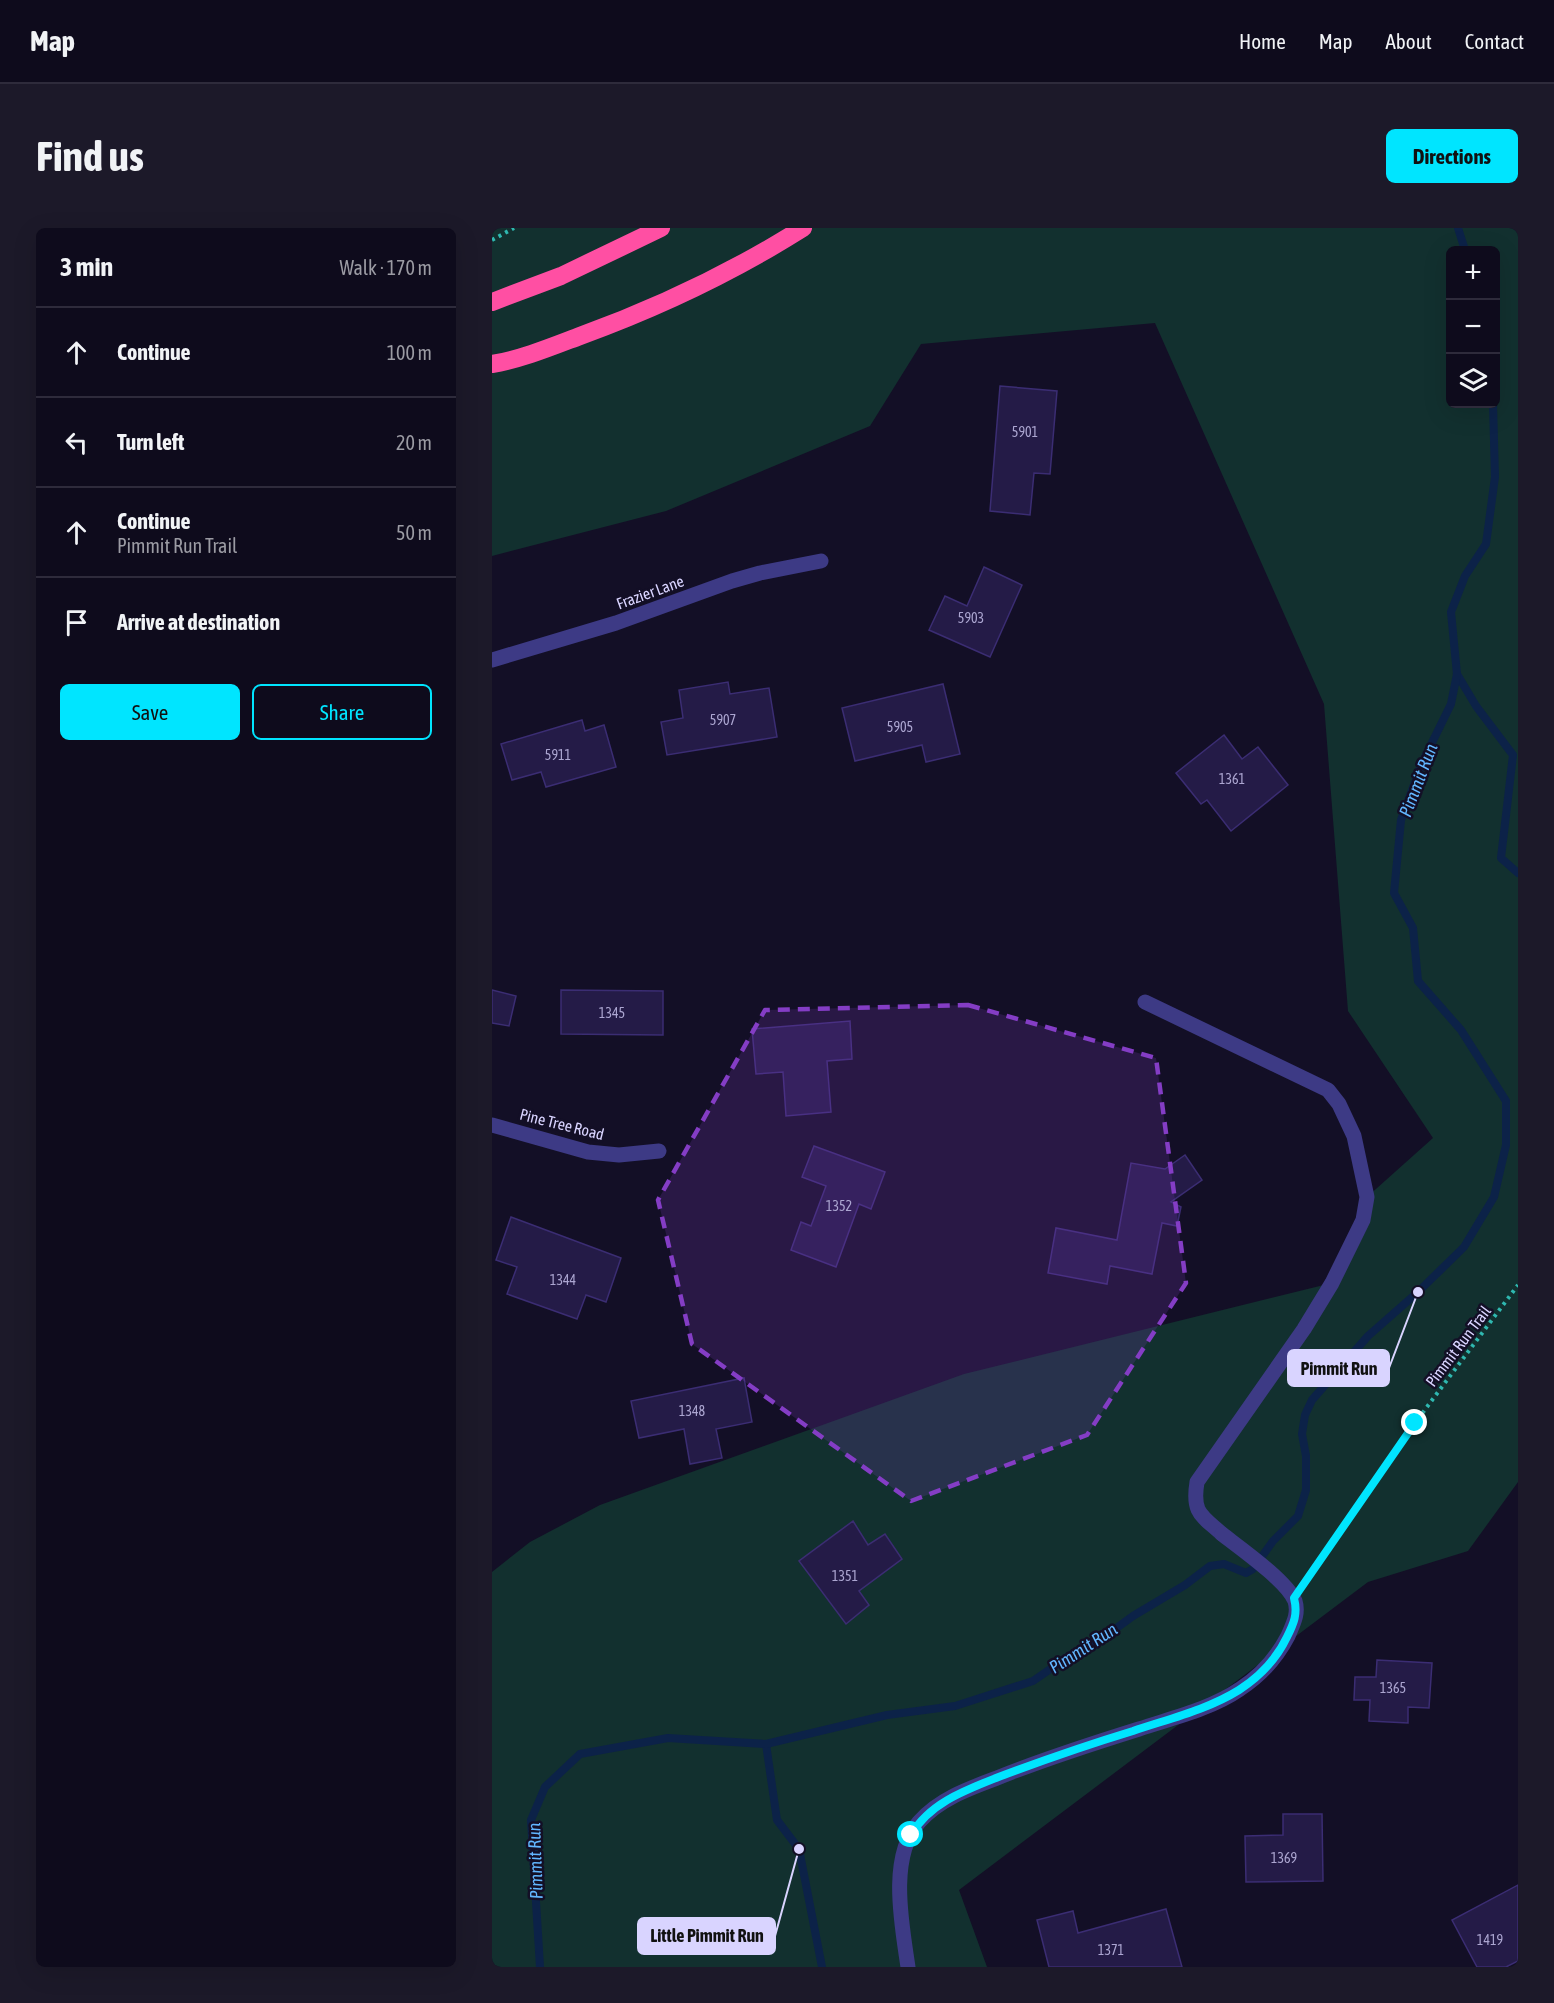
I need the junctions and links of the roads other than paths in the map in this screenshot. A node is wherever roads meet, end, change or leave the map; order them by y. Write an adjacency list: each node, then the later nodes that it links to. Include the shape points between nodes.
1 (661, 228): 3 (highway, via 561,276)
2 (804, 228): 4 (highway, via 655,306)
3 (492, 302)
4 (496, 364)
5 (821, 561): 6 (street, Frazier Lane, via 732,581 616,623)
6 (492, 660)
7 (1144, 1002): 10 (street, via 1328,1090 1340,1104 1354,1136 1367,1197 1363,1220 1304,1329 1197,1482 1194,1497 1196,1508 1294,1598 1295,1620 1282,1647 1264,1670 1239,1690 1211,1704 1053,1756 935,1807 918,1823 901,1863 901,1914)
8 (492, 1125): 9 (street, Pine Tree Road, via 588,1152 619,1155)
9 (659, 1151)
10 (908, 1967)

